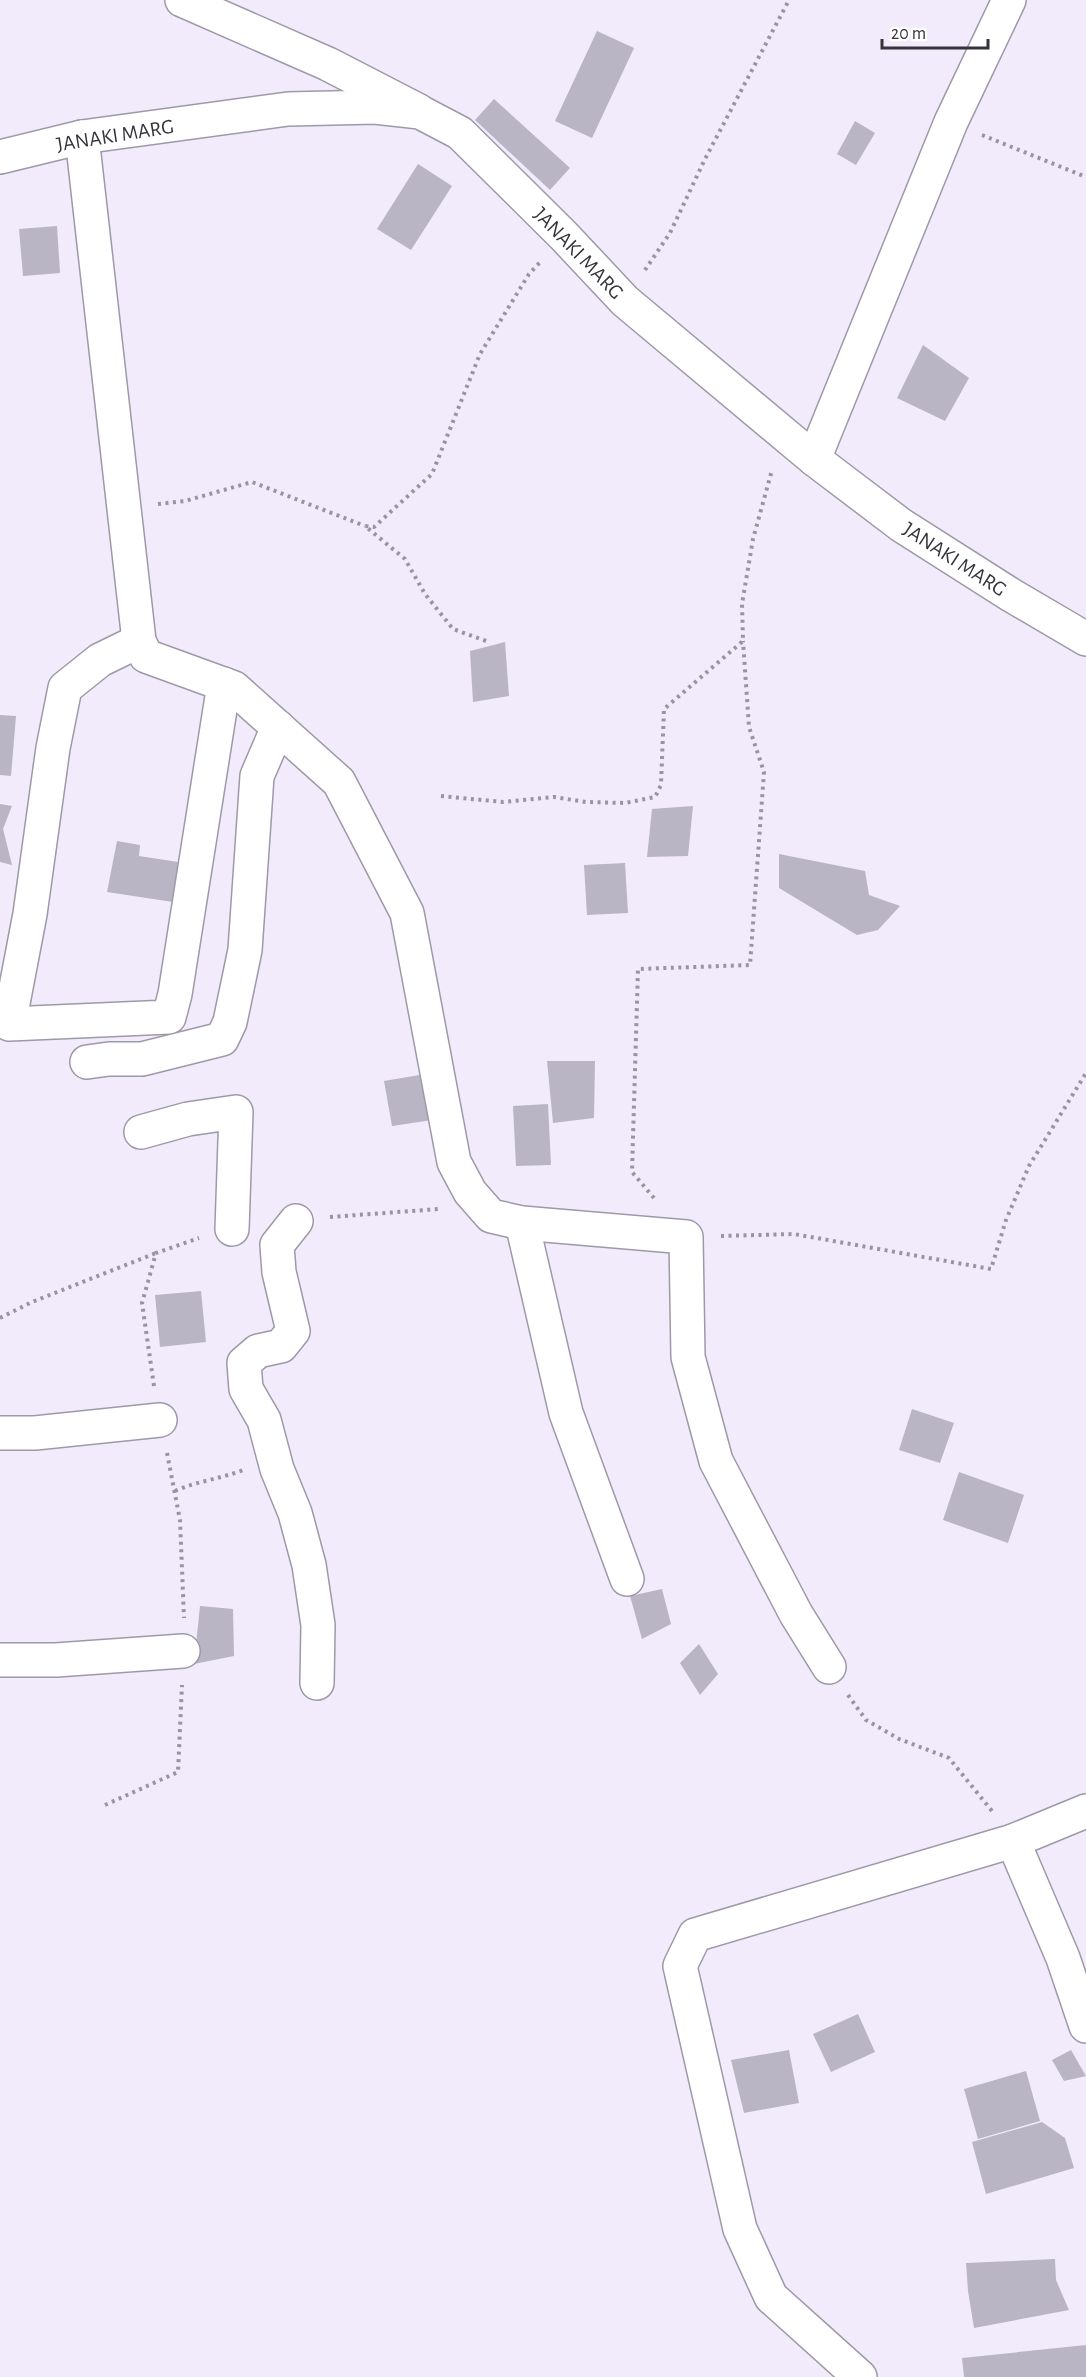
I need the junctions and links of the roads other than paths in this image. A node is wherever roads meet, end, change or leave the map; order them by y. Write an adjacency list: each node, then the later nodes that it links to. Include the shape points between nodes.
1 (182, 0): 3 (street, via 328,64)
2 (1009, 0): 6 (street, via 951,122)
3 (420, 112): 4 (street, JANAKI MARG, via 375,107 288,109); 6 (street, JANAKI MARG, via 460,133 625,301)
4 (82, 137): 5 (street, JANAKI MARG); 8 (street)
5 (0, 156)
6 (814, 459): 7 (street, JANAKI MARG, via 901,525)
7 (1086, 639)
8 (139, 641): 9 (street, via 146,656); 9 (street, via 100,660 64,688 30,914 9,1023 169,1017)
9 (224, 684): 10 (street, via 234,688)
10 (278, 727): 11 (street, via 257,776 244,950 230,1022 222,1039 142,1059); 14 (street, via 339,782 407,913 454,1162 470,1192 491,1215)
11 (87, 1062)
12 (141, 1132): 15 (street, via 188,1119 236,1112)
13 (296, 1221): 22 (street, via 277,1245 279,1272 293,1330 280,1346 258,1352 244,1363 246,1389 264,1420 309,1565 318,1625)
14 (522, 1223): 18 (street, via 566,1413); 21 (street, via 686,1237 688,1357 716,1461 796,1614)
15 (232, 1229)
16 (160, 1420): 17 (street)
17 (0, 1433)
18 (627, 1579)
19 (183, 1651): 20 (street)
20 (0, 1660)
21 (829, 1667)
22 (316, 1683)
23 (1086, 1811): 24 (street)
24 (1013, 1841): 25 (street, via 1063,1958); 26 (street, via 695,1935 680,1966 740,2229 771,2297)
25 (1086, 2026)
26 (860, 2377)

